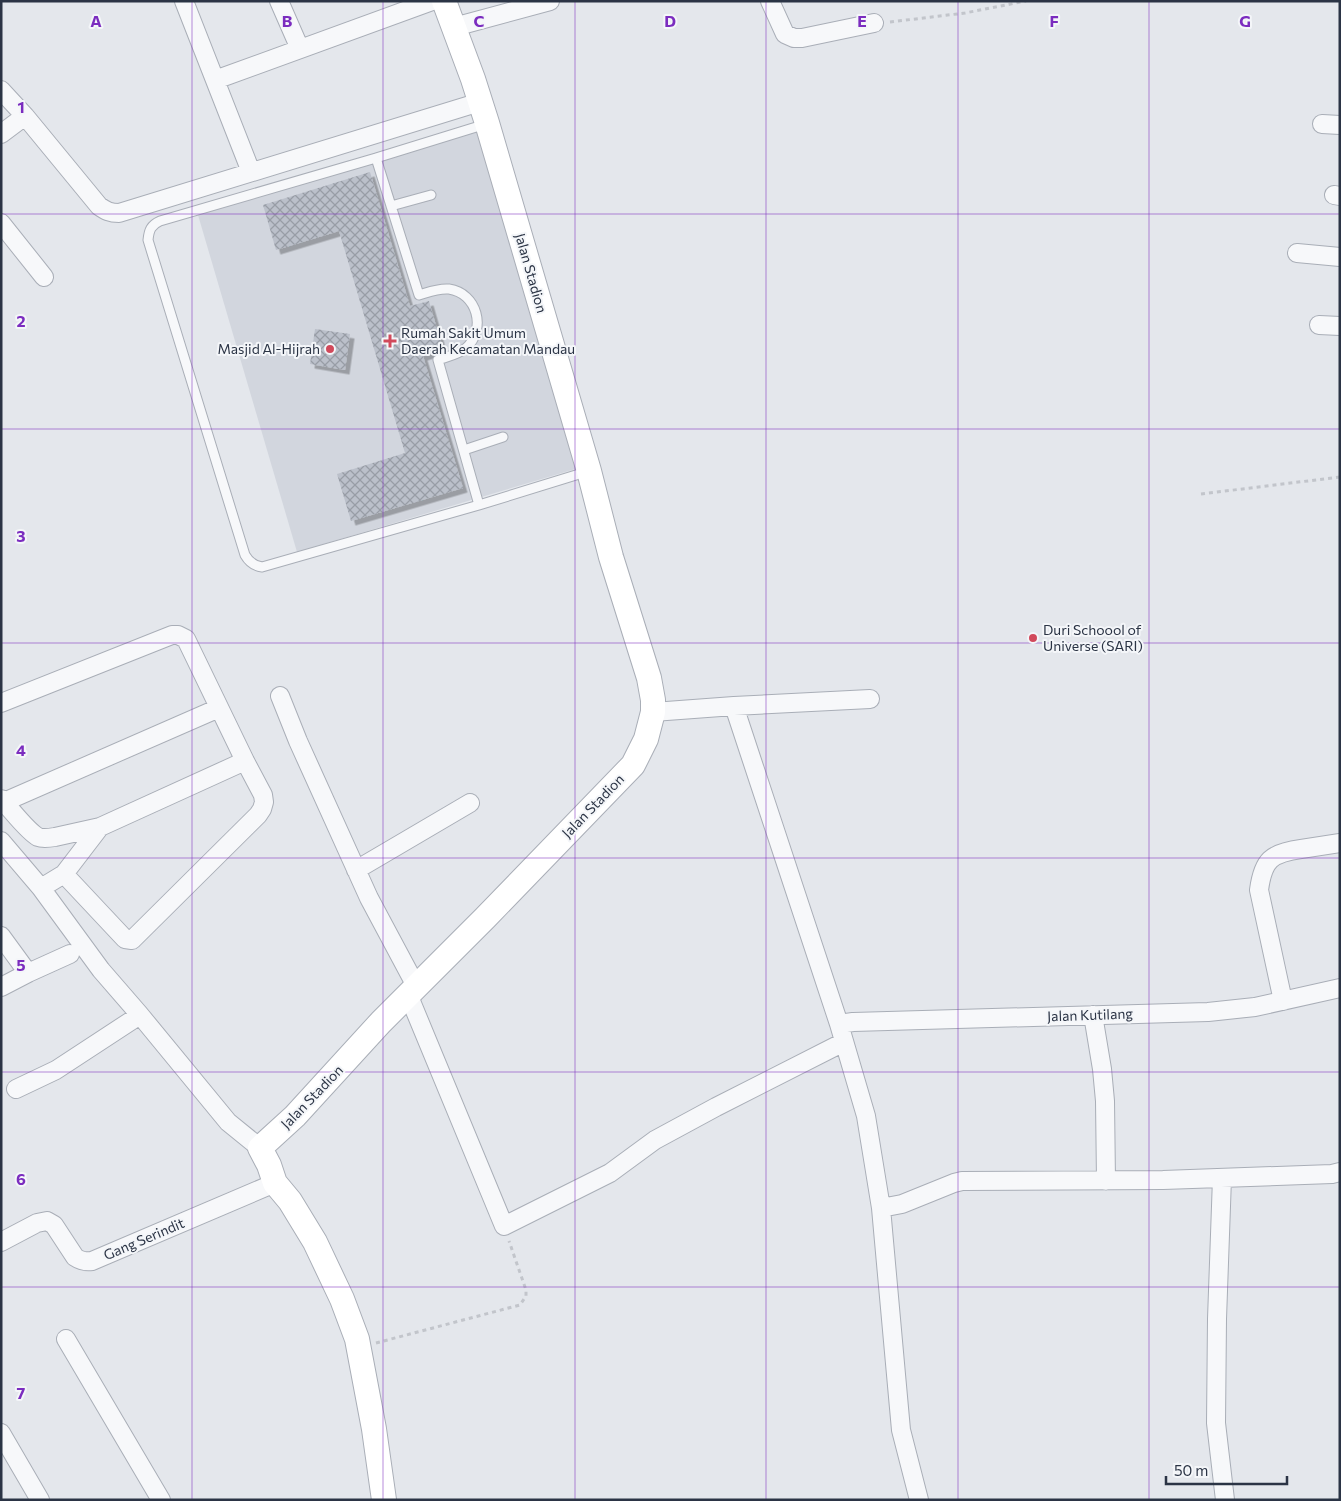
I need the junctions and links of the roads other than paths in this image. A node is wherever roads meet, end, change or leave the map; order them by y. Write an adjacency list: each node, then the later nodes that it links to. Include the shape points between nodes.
1 (184, 1): 10 (street)
2 (279, 1): 9 (street)
3 (432, 1): 9 (street)
4 (444, 1): 8 (street, Jalan Stadion)
5 (550, 1): 8 (street)
6 (770, 1): 7 (street, via 785,34 794,38)
7 (874, 23)
8 (454, 27): 12 (street, Jalan Stadion)
9 (300, 49): 10 (street)
10 (215, 80): 16 (street)
11 (1, 90): 13 (street)
12 (484, 112): 15 (lane); 16 (street); 27 (street, Jalan Stadion)
13 (25, 116): 14 (street); 16 (street, via 99,206 112,213)
14 (1, 134)
15 (376, 158): 18 (lane); 28 (lane, via 160,221 153,224 148,240 248,561 262,567)
16 (251, 172)
17 (431, 194): 18 (lane)
18 (391, 206): 26 (lane, via 419,295 450,289 460,293 475,308 478,321 473,339 465,349 438,360)
19 (1, 223): 22 (street)
20 (1296, 253): 21 (street)
21 (1340, 257)
22 (44, 277)
23 (1319, 324): 24 (street)
24 (1340, 326)
25 (503, 438): 26 (lane)
26 (464, 450): 28 (lane)
27 (589, 471): 28 (lane); 34 (street, Jalan Stadion, via 611,558 649,678)
28 (479, 505)
29 (280, 696): 41 (street)
30 (870, 699): 32 (street)
31 (1, 703): 33 (street, via 178,635 186,639)
32 (734, 706): 34 (street); 53 (street)
33 (220, 708): 35 (street); 36 (street)
34 (653, 712): 49 (street, Jalan Stadion, via 646,739 633,765)
35 (245, 761): 38 (street); 42 (street, via 263,795 264,802 258,816 136,938 125,939)
36 (2, 800): 38 (street, via 38,837 55,837)
37 (470, 803): 41 (street)
38 (100, 827): 42 (street)
39 (1, 841): 43 (street)
40 (1340, 844): 50 (street, via 1283,851 1273,856 1261,875 1258,890)
41 (356, 870): 49 (street)
42 (64, 874): 43 (street)
43 (41, 888): 51 (street, via 101,970)
44 (1, 936): 46 (street)
45 (70, 954): 46 (street)
46 (28, 973): 47 (street)
47 (1, 987)
48 (1340, 988): 50 (street, Jalan Kutilang)
49 (412, 990): 54 (street, via 504,1226 610,1174 655,1140); 56 (street, Jalan Stadion, via 295,1116)
50 (1283, 1002): 52 (street, Jalan Kutilang, via 1208,1012)
51 (140, 1015): 55 (street, via 56,1070); 56 (street, via 228,1122)
52 (1093, 1015): 53 (street, Jalan Kutilang); 59 (street, via 1103,1077)
53 (839, 1024): 54 (street)
54 (844, 1042): 61 (street, via 866,1116)
55 (16, 1090)
56 (260, 1148): 60 (street)
57 (1340, 1172): 58 (street)
58 (1222, 1178): 59 (street); 69 (street, via 1216,1423)
59 (1106, 1181): 61 (street, via 962,1181 902,1204)
60 (275, 1183): 62 (street, Gang Serindit, via 92,1261 75,1257 48,1221 37,1223); 67 (street, via 315,1242 342,1299 356,1339)
61 (881, 1208): 68 (street, via 901,1430)
62 (1, 1242)
63 (66, 1339): 66 (street)
64 (1, 1433): 65 (street)
65 (40, 1500)
66 (161, 1500)
67 (384, 1500)
68 (919, 1500)
69 (1225, 1500)

